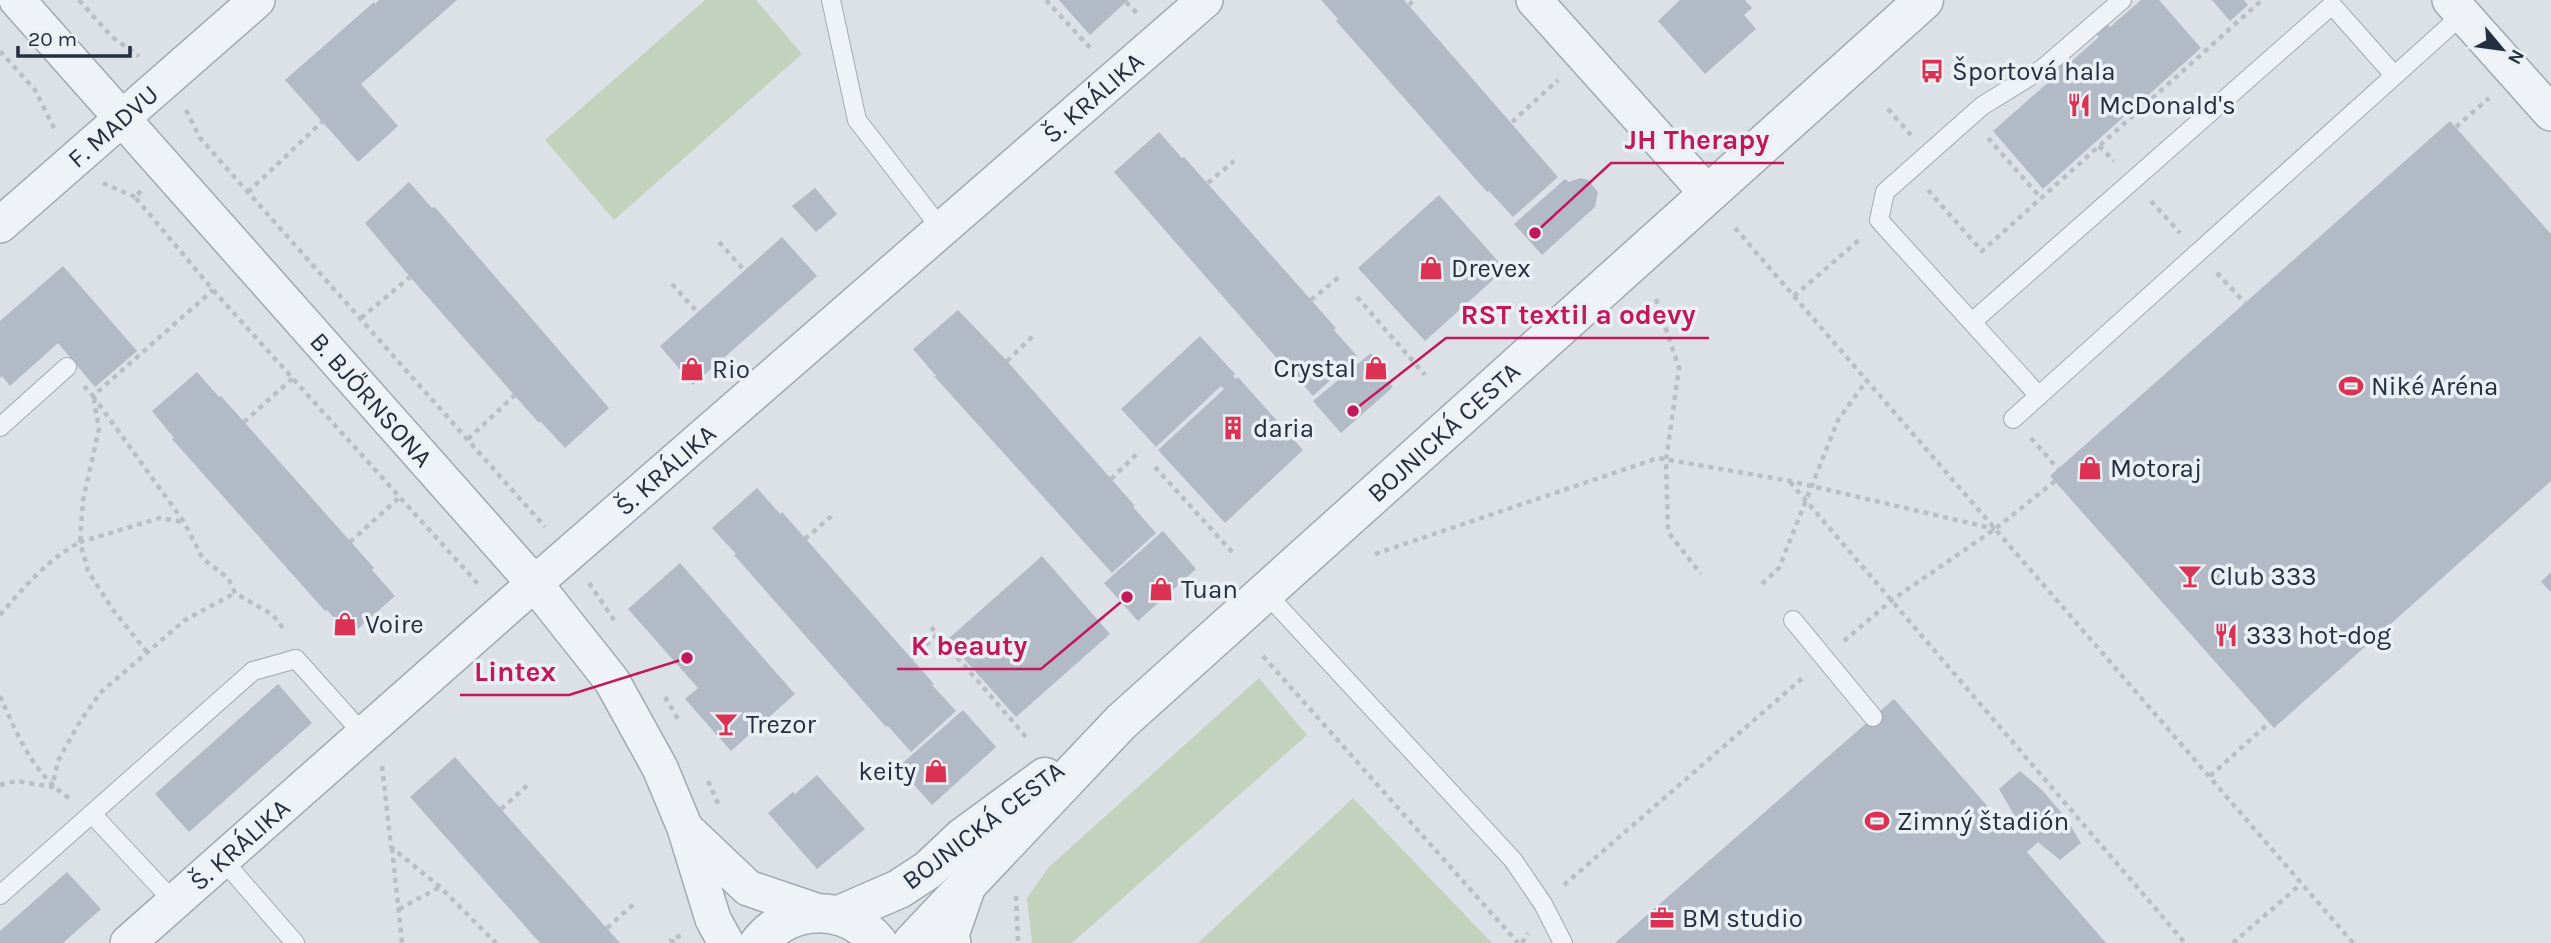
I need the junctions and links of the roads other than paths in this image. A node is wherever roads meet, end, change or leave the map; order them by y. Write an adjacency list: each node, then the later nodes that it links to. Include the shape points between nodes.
1 (17, 0): 12 (street, B. BJŐRNSONA)
2 (257, 0): 12 (street, F. MADVU)
3 (831, 0): 15 (lane, via 857,120)
4 (1205, 0): 15 (street, Š. KRÁLIKA)
5 (1534, 0): 13 (street)
6 (1924, 0): 13 (street, BOJNICKÁ CESTA)
7 (2122, 0): 16 (lane, via 2042,69 1982,106 1885,192 1879,220)
8 (2330, 3): 10 (lane); 16 (lane)
9 (2457, 7): 10 (lane); 11 (street)
10 (2394, 75): 18 (lane)
11 (2539, 93)
12 (123, 119): 14 (street, F. MADVU); 21 (street, B. BJŐRNSONA)
13 (1708, 194): 22 (street, BOJNICKÁ CESTA)
14 (0, 225)
15 (942, 230): 21 (street, Š. KRÁLIKA)
16 (1972, 322): 18 (lane)
17 (67, 367): 20 (lane)
18 (2039, 396): 19 (lane)
19 (2013, 419)
20 (0, 427)
21 (535, 584): 26 (street, Š. KRÁLIKA); 28 (street, B. BJŐRNSONA, via 612,681 660,768)
22 (1265, 592): 25 (street, BOJNICKÁ CESTA); 41 (lane, via 1513,859)
23 (1793, 620): 24 (lane)
24 (1873, 717)
25 (1121, 722): 30 (street, BOJNICKÁ CESTA); 33 (street, BOJNICKÁ CESTA, via 963,837 909,883 879,899)
26 (364, 735): 27 (lane, via 296,659 253,671); 29 (street, Š. KRÁLIKA)
27 (92, 814): 31 (lane); 32 (lane)
28 (685, 828): 33 (street, B. BJŐRNSONA, via 748,888); 36 (street, B. BJŐRNSONA, via 713,919)
29 (222, 859): 32 (street, Š. KRÁLIKA); 35 (lane)
30 (969, 883): 39 (street, BOJNICKÁ CESTA); 40 (street, via 951,936)
31 (0, 895)
32 (174, 902): 34 (street, Š. KRÁLIKA)
33 (829, 914): 37 (street, BOJNICKÁ CESTA, via 787,920); 38 (street, via 856,922)
34 (128, 943)
35 (295, 943)
36 (726, 943)
37 (759, 943)
38 (878, 943)
39 (912, 943)
40 (953, 943)
41 (1563, 943)

